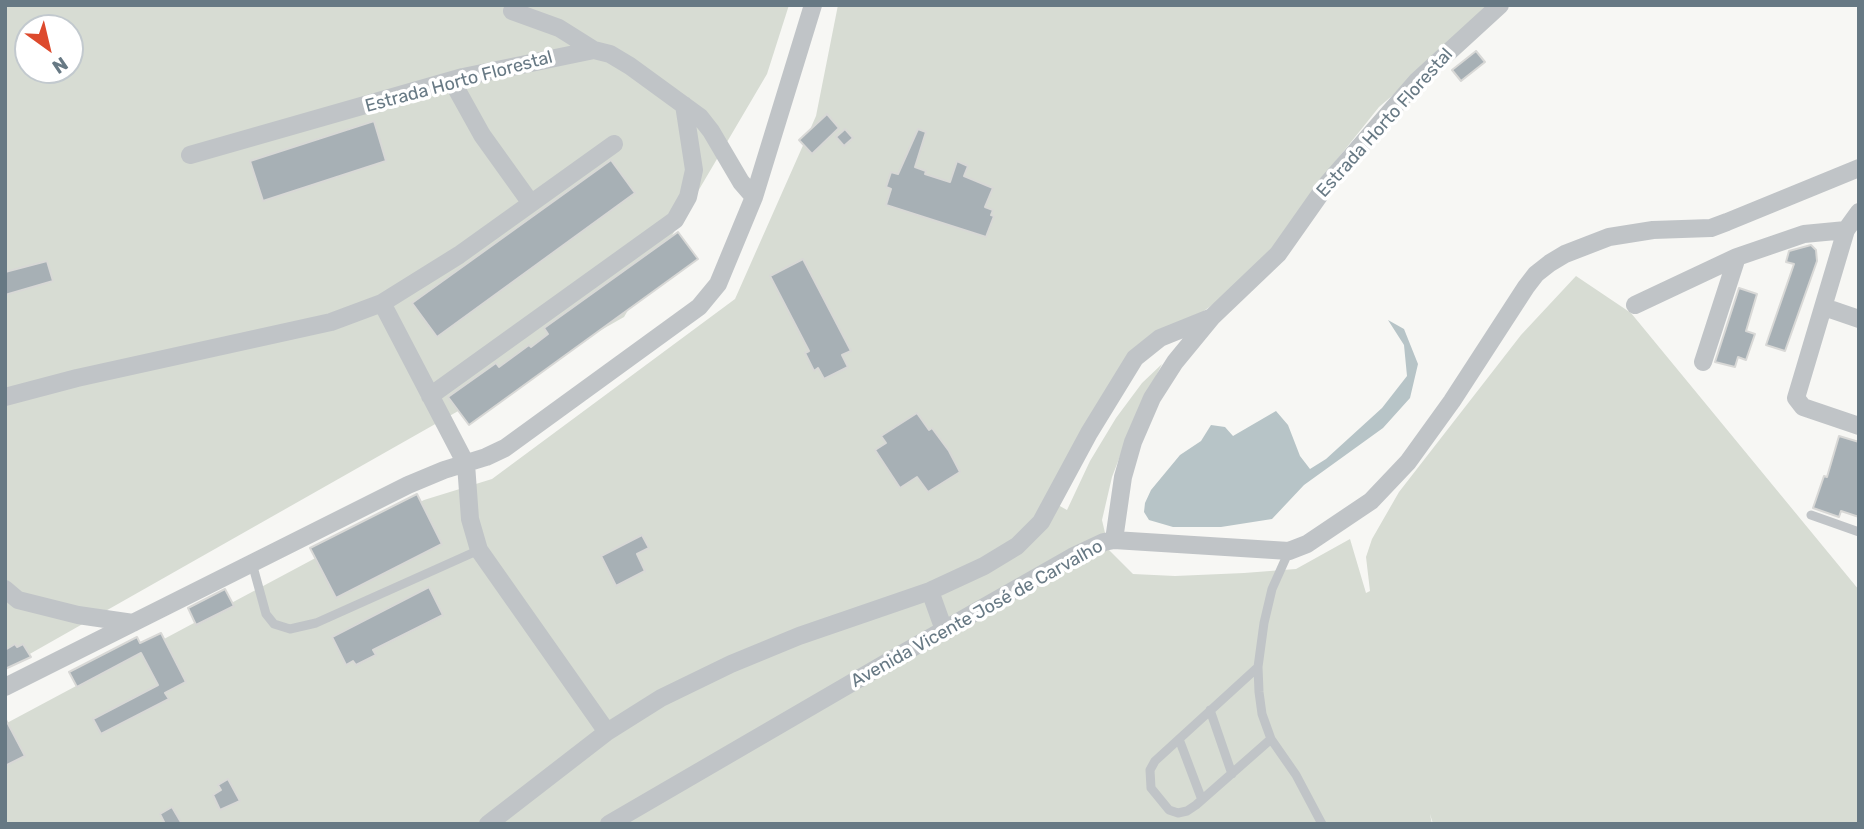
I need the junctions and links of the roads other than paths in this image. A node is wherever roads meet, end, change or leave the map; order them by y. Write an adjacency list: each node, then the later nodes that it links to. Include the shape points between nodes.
1 (813, 5): 10 (street)
2 (1500, 5): 18 (street, Estrada Horto Florestal, via 1417,81 1328,183 1278,254)
3 (512, 11): 4 (street, via 559,28)
4 (594, 50): 5 (street, Estrada Horto Florestal); 6 (street, via 630,66)
5 (452, 81): 8 (street, Estrada Horto Florestal); 11 (street, via 482,135)
6 (684, 105): 10 (street, via 706,123); 21 (street, via 694,170 688,197 675,220)
7 (614, 144): 11 (street)
8 (190, 155)
9 (1859, 168): 29 (street, Avenida Vicente José de Carvalho, via 1719,225 1609,237 1550,263 1526,287 1428,437 1384,489 1319,537)
10 (754, 197): 24 (street, via 718,284 699,307 505,448)
11 (530, 202): 15 (street, via 459,255)
12 (1859, 212): 13 (street)
13 (1846, 230): 14 (street, via 1804,234); 17 (street)
14 (1737, 257): 16 (street); 20 (street)
15 (382, 303): 21 (street); 22 (street, via 331,322)
16 (1635, 305)
17 (1824, 307): 19 (street); 23 (street, via 1796,398 1803,407)
18 (1217, 313): 27 (street, Estrada Horto Florestal, via 1175,362 1152,398 1123,477); 32 (street, via 1160,338 1136,358 1041,522 1017,545 984,566)
19 (1859, 319)
20 (1703, 362)
21 (430, 396): 24 (street)
22 (5, 397)
23 (1859, 426)
24 (466, 464): 28 (street, via 470,519); 30 (street, via 408,485)
25 (1811, 515): 26 (lane)
26 (1859, 532)
27 (1114, 540): 29 (street, Avenida Vicente José de Carvalho); 34 (street, Avenida Vicente José de Carvalho, via 1088,549)
28 (480, 550): 30 (lane, via 316,623 290,629 274,624 266,614); 38 (street)
29 (1289, 551): 35 (lane, via 1272,589)
30 (252, 563): 33 (street)
31 (5, 589): 33 (street, via 18,600)
32 (930, 591): 34 (street); 38 (street, via 731,664 661,698)
33 (133, 623): 36 (street)
34 (944, 630): 44 (street, Avenida Vicente José de Carvalho)
35 (1258, 667): 37 (lane); 40 (lane, via 1262,714)
36 (5, 687)
37 (1210, 710): 39 (lane); 41 (lane)
38 (607, 732): 43 (street)
39 (1179, 738): 42 (lane); 42 (lane, via 1150,769 1152,788 1169,810 1178,813)
40 (1272, 739): 41 (lane); 45 (lane)
41 (1232, 774): 42 (lane)
42 (1202, 800)
43 (488, 824)
44 (610, 824)
45 (1322, 824)

